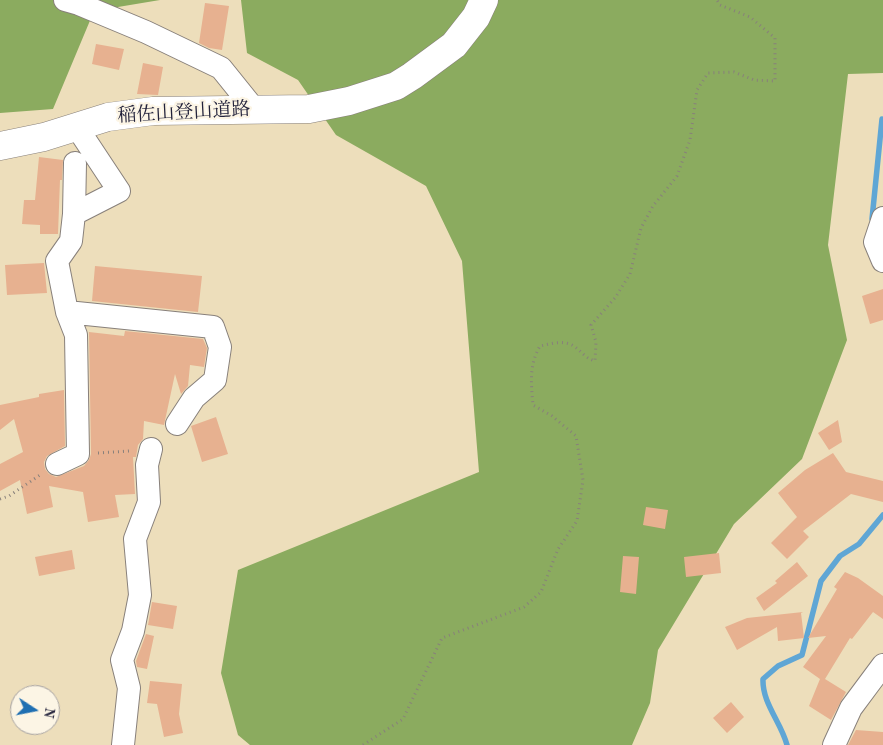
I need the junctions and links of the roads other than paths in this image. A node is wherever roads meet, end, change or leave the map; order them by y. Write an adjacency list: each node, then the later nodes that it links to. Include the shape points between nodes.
1 (65, 0): 3 (street, via 138,29 221,68)
2 (484, 0): 3 (street, 稲佐山登山道路, via 476,17 454,44 396,86 349,101 309,108)
3 (254, 109): 4 (street, 稲佐山登山道路, via 153,111 108,117)
4 (76, 126): 5 (street, 稲佐山登山道路); 7 (street, via 119,191)
5 (0, 146)
6 (75, 164): 7 (street)
7 (74, 214): 10 (street, via 71,241 57,261)
8 (883, 218): 9 (street, via 875,242)
9 (883, 261)
10 (67, 312): 11 (street, via 213,327 220,347 215,380 194,398); 13 (street, via 76,335 78,454)
11 (177, 424)
12 (151, 449): 15 (street, via 147,465 149,502 135,539 140,595 133,631 122,660 130,688)
13 (57, 464)
14 (883, 666): 16 (street, via 851,708)
15 (123, 745)
16 (834, 745)

